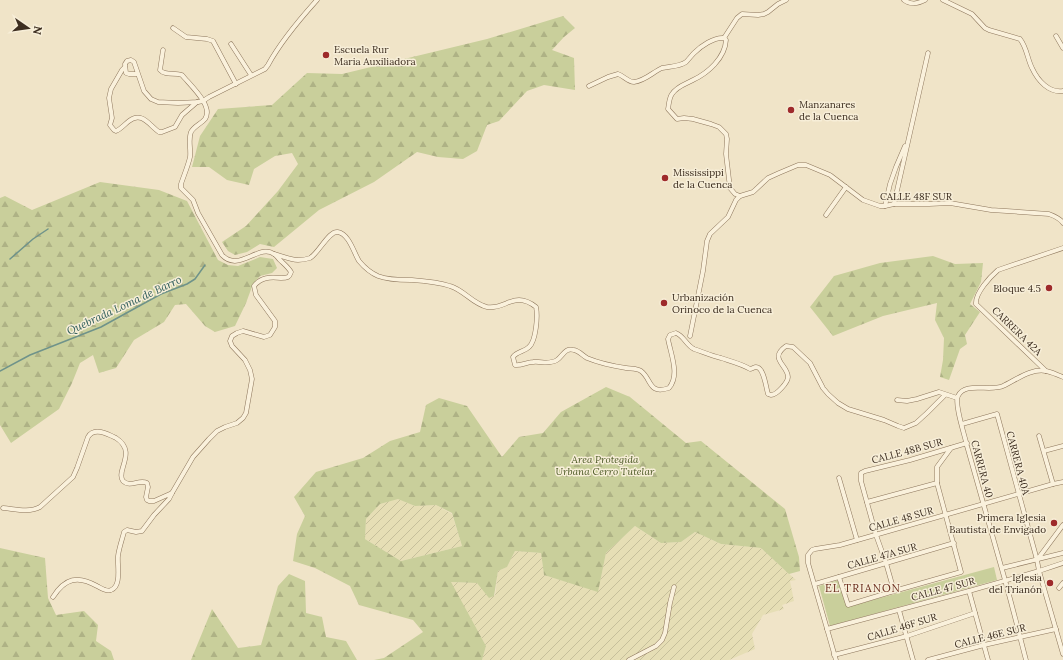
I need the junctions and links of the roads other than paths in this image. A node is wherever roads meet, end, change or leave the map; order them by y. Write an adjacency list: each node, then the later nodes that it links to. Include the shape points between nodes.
1 (317, 0): 15 (street, via 286,37 265,69)
2 (786, 0): 8 (street, via 764,14 742,14)
3 (904, 0): 4 (street, via 912,4)
4 (925, 0)
5 (943, 0): 18 (street, via 972,14 985,28 1020,39 1032,69 1041,82 1051,90)
6 (173, 28): 16 (street, via 186,37 212,41)
7 (1056, 36): 10 (street)
8 (724, 38): 17 (street, via 704,46 684,63 661,69 640,81 633,82 618,74); 23 (street, via 726,46 717,62 709,70 672,93 668,109 677,119 706,122 719,127 726,134 730,188)
9 (231, 44): 15 (street)
10 (1063, 48)
11 (163, 50): 19 (street, via 160,70 182,75)
12 (928, 53): 21 (street)
13 (125, 67): 14 (street, via 126,73); 14 (street, via 127,61 131,60); 20 (street, via 111,89 109,98 112,118 110,125 116,131 137,117 162,132 175,127 182,115)
14 (138, 74): 20 (street, via 144,91 151,99 158,102)
15 (251, 75): 16 (street)
16 (236, 84): 19 (street)
17 (589, 86)
18 (1063, 91)
19 (203, 100): 20 (street); 29 (street, via 206,118 191,132 190,155 181,188 193,200 226,260 239,260 265,251)
20 (198, 102)
21 (909, 137): 24 (street); 25 (street, via 890,184)
22 (846, 187): 23 (street, CALLE 48F SUR, via 812,167 798,165 768,178 753,192); 25 (street, CALLE 48F SUR, via 863,200); 26 (street)
23 (740, 196): 30 (street, via 728,217 710,234 707,241)
24 (894, 204): 25 (street, CALLE 48F SUR); 27 (street, CALLE 48F SUR, via 950,203 990,210 1049,214)
25 (886, 206)
26 (826, 215)
27 (1063, 222)
28 (1063, 248): 31 (street, CARRERA 42A, via 998,270 976,299 976,304)
29 (274, 254): 33 (street, via 297,260 310,258 331,234 340,232 359,261 378,276 448,285 483,306 499,306 519,300 530,302 536,307 538,314 534,333 531,344 513,357 515,365 532,362 550,363 557,360 565,351 572,349 601,363 638,370 652,386 663,390 670,386 674,379 675,372 668,339 676,333 694,348 750,369 758,368 763,374 770,395 787,382 788,374 780,362 779,355 786,346 793,347 810,363 823,388 838,403 900,427 916,423); 46 (street, via 289,268 290,275 287,278 262,279 254,286 256,295 275,321 273,331 264,337 243,331 232,336 230,341 245,360 252,379 246,413 237,423 217,431 209,439 193,457)
30 (690, 336)
31 (1046, 371): 32 (street); 34 (street, via 1030,373 1002,387 968,388)
32 (1063, 377)
33 (945, 395): 34 (street); 35 (street, via 939,392 912,400)
34 (957, 398): 36 (street, CARRERA 40)
35 (897, 400)
36 (962, 424): 38 (street, CARRERA 40); 47 (street, CARRERA 40A, via 997,414)
37 (1039, 436): 41 (street)
38 (967, 443): 40 (street, CALLE 48B SUR); 49 (street, CARRERA 40)
39 (1063, 446): 41 (street)
40 (951, 448): 43 (street, via 937,467); 48 (street, CALLE 48B SUR, via 863,471 862,481)
41 (1044, 451): 45 (street)
42 (839, 478): 54 (street)
43 (937, 482): 48 (street); 51 (street)
44 (1063, 482): 45 (street, CALLE 48 SUR)
45 (1053, 484): 47 (street, CALLE 48 SUR)
46 (172, 493): 50 (street, via 154,501 147,500 147,483 141,481 127,484 123,481 125,447 111,436 94,432 88,437 73,477 40,507 35,510); 70 (street, via 142,531 124,532 118,554 117,584 113,590 104,590 86,580 74,579 58,589)
47 (1019, 494): 49 (street, CALLE 48 SUR); 57 (street, CARRERA 40A)
48 (868, 502): 53 (street)
49 (983, 503): 51 (street, CALLE 48 SUR); 60 (street, CARRERA 40)
50 (3, 508)
51 (946, 515): 53 (street, CALLE 48 SUR); 55 (street)
52 (1063, 525): 57 (street)
53 (876, 535): 54 (street, CALLE 48 SUR); 58 (street)
54 (857, 540): 65 (street, CALLE 48 SUR, via 812,550 807,559)
55 (954, 543): 58 (street, CALLE 47A SUR); 68 (street, CALLE 47 SUR, via 961,572)
56 (1063, 553): 57 (street)
57 (1037, 560): 60 (street); 61 (street, CARRERA 40A)
58 (886, 563): 62 (street, CALLE 47A SUR); 68 (street)
59 (1063, 563): 61 (street, CALLE 47 SUR)
60 (1002, 568): 63 (street, CARRERA 40)
61 (1039, 571): 63 (street, CALLE 47 SUR); 74 (street, CARRERA 40A)
62 (839, 577): 65 (street, CALLE 47A SUR); 68 (street, CALLE 47 SUR, via 848,605)
63 (1005, 581): 69 (street, CALLE 47 SUR); 76 (street, CARRERA 40)
64 (1063, 583): 67 (street)
65 (815, 584): 73 (street)
66 (674, 587): 81 (street, via 662,640 656,646)
67 (1059, 588)
68 (894, 591)
69 (969, 591): 71 (street, CALLE 47 SUR); 72 (street)
70 (53, 597)
71 (899, 610): 73 (street, CALLE 47 SUR); 75 (street)
72 (975, 613): 75 (street, CALLE 46F SUR); 77 (street)
73 (827, 629): 80 (street)
74 (1056, 629): 76 (street, CALLE 46E SUR); 79 (street, CARRERA 40A)
75 (906, 636): 80 (street, CALLE 46F SUR); 82 (street)
76 (1020, 637): 77 (street, CALLE 46E SUR); 86 (street, CARRERA 40)
77 (984, 645): 78 (street, CALLE 46E SUR); 85 (street)
78 (949, 654): 83 (street, CALLE 46E SUR); 84 (street)
79 (1063, 654)
80 (835, 658)
81 (629, 660)
82 (913, 660)
83 (928, 660)
84 (950, 660)
85 (988, 660)
86 (1026, 660)

